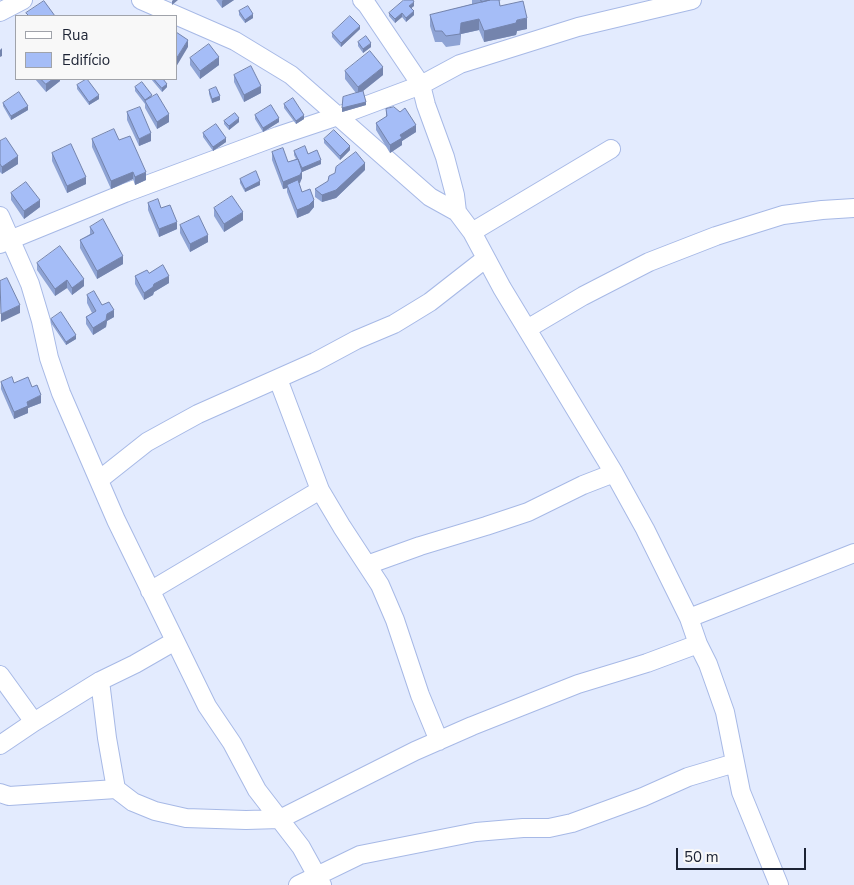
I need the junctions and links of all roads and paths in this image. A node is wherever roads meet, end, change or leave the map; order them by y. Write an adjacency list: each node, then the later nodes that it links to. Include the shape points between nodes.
1 (23, 0): 5 (street)
2 (141, 0): 6 (street)
3 (362, 0): 8 (street)
4 (692, 0): 8 (street, via 578,27 460,64)
5 (0, 12)
6 (175, 15)
7 (178, 16): 9 (street, via 235,41 291,75)
8 (421, 85): 9 (street); 12 (street, via 445,157)
9 (338, 116): 12 (street, via 430,197); 15 (street, via 125,193)
10 (611, 148): 14 (street)
11 (854, 208): 17 (street, via 783,215 708,239 649,262)
12 (457, 212): 14 (street)
13 (0, 216): 15 (street)
14 (472, 232): 16 (street)
15 (5, 243): 20 (street, via 30,284 61,393)
16 (485, 259): 17 (street); 18 (street, via 430,302 394,324)
17 (527, 329): 19 (street)
18 (278, 379): 20 (street, via 198,414 147,442); 21 (street)
19 (614, 473): 23 (street, via 528,512); 25 (street)
20 (99, 480): 24 (street)
21 (320, 490): 23 (street); 24 (street)
22 (854, 553): 25 (street)
23 (367, 565): 31 (street, via 380,585 395,620)
24 (150, 591): 26 (street)
25 (689, 618): 27 (street)
26 (175, 641): 29 (street); 36 (street, via 207,706 232,743 257,790)
27 (698, 644): 31 (street, via 578,684); 33 (street, via 725,712)
28 (0, 675): 30 (street)
29 (100, 681): 30 (street); 34 (street)
30 (34, 722): 32 (street)
31 (439, 741): 36 (street)
32 (0, 746)
33 (734, 763): 37 (street, via 572,823 549,828 476,832 360,855); 39 (street, via 740,792)
34 (116, 789): 35 (street, via 9,796); 36 (street, via 133,802 186,818)
35 (0, 792)
36 (280, 819): 37 (street, via 301,847)
37 (319, 880): 38 (street)
38 (298, 885)
39 (779, 885)

